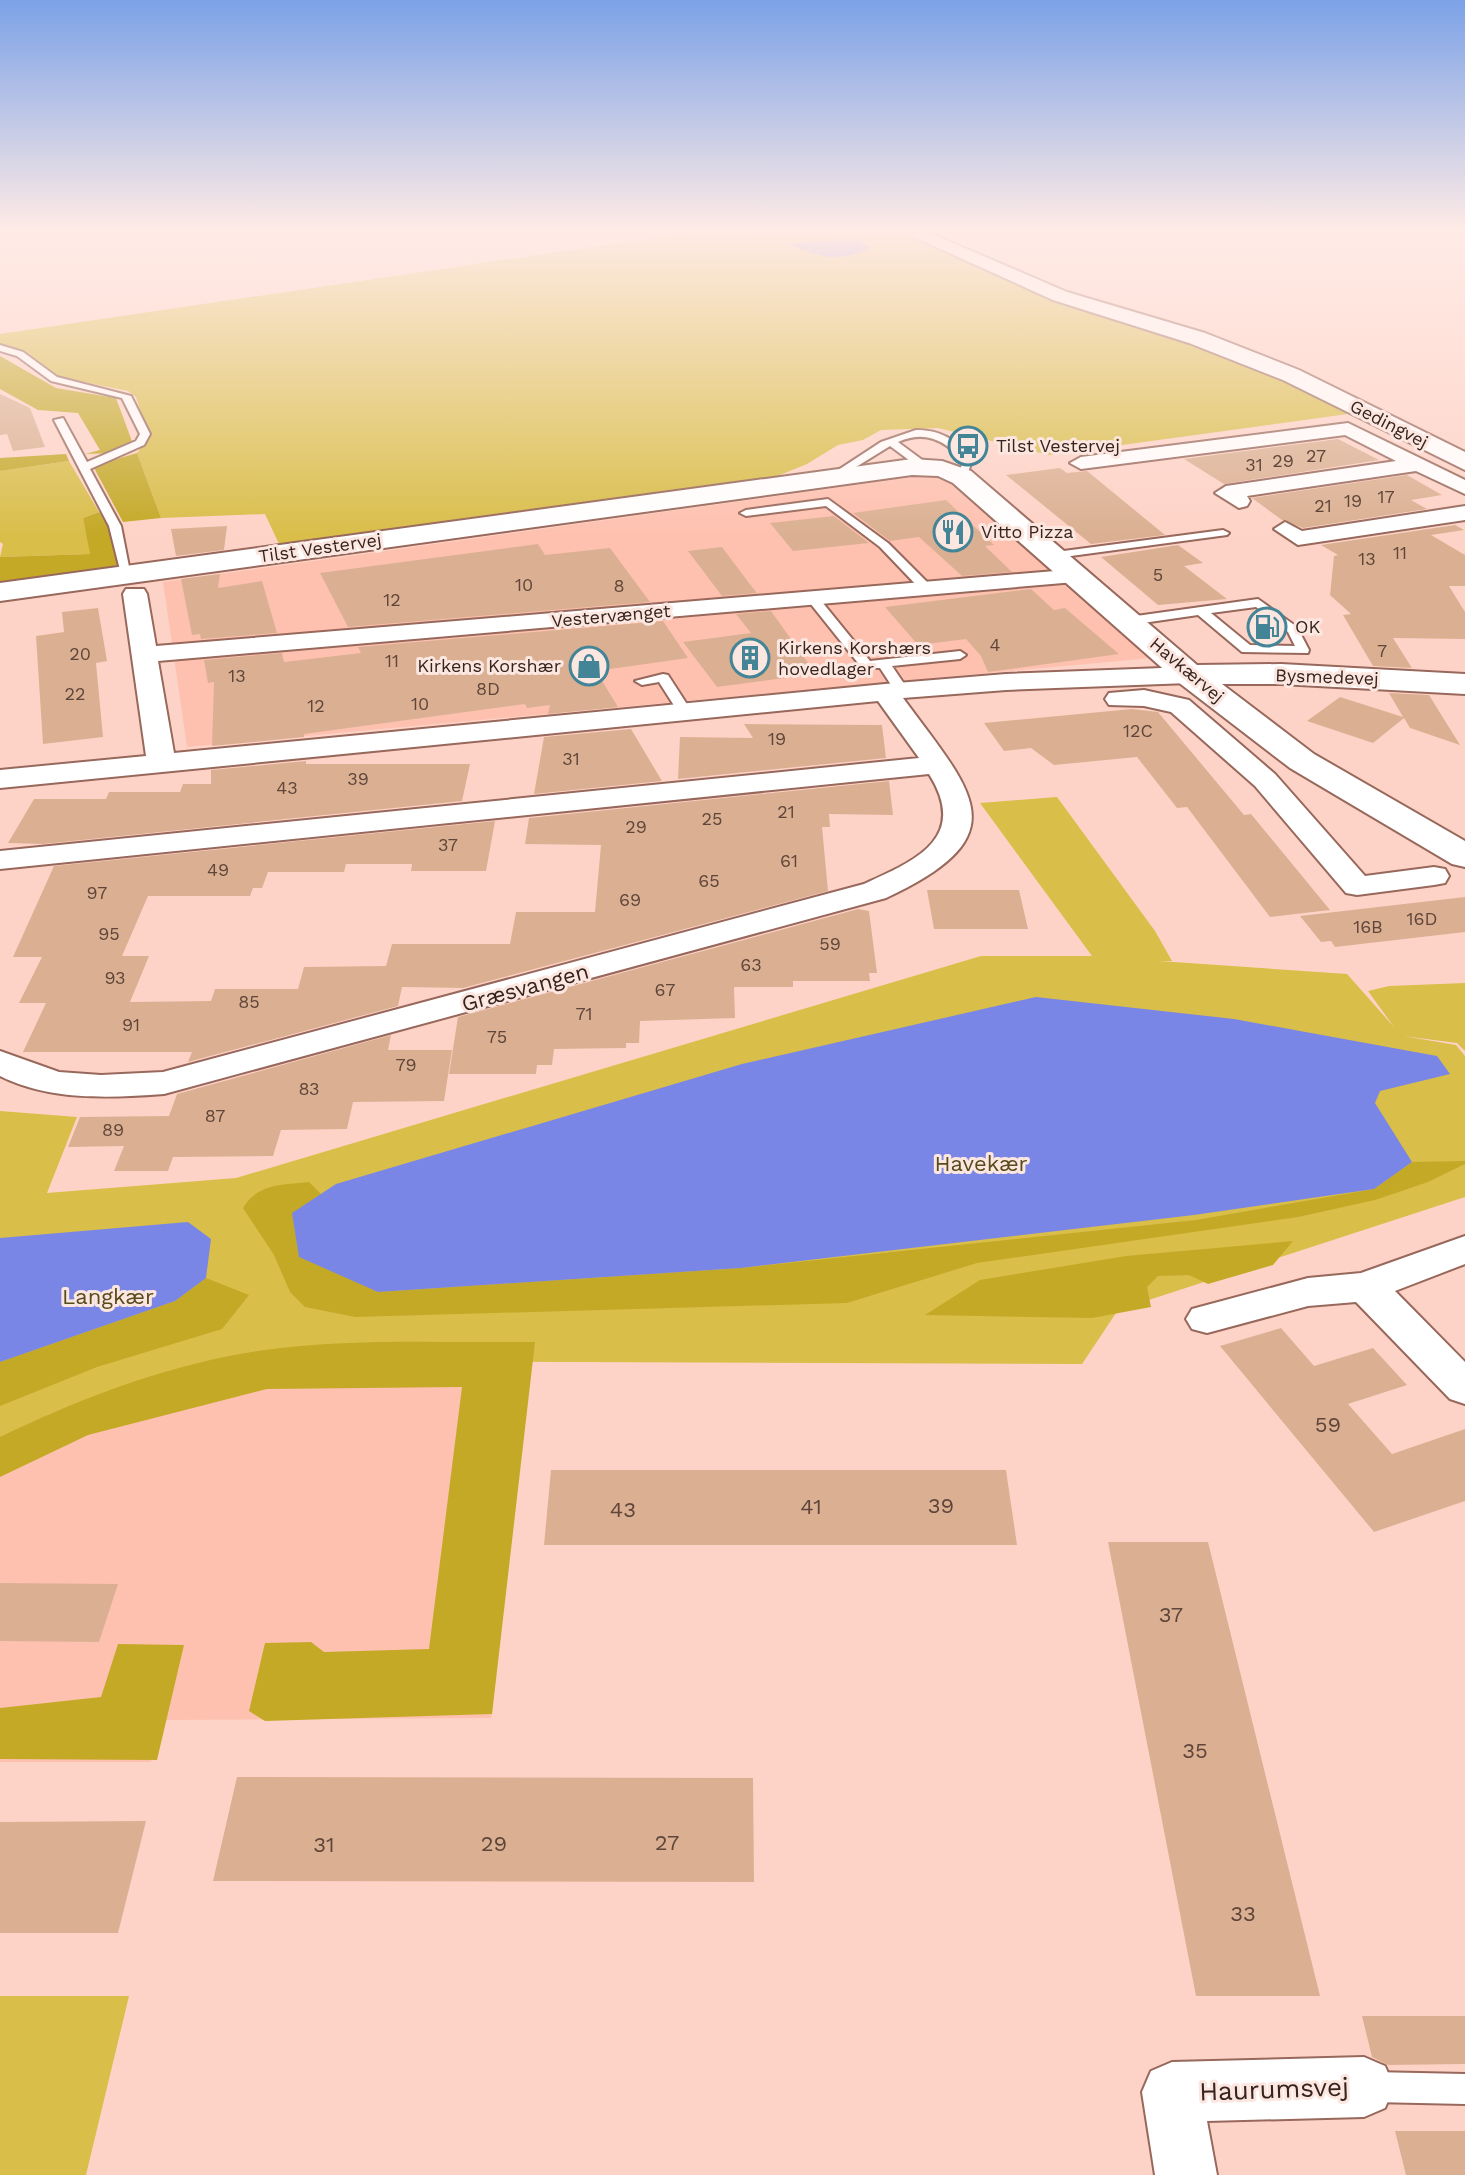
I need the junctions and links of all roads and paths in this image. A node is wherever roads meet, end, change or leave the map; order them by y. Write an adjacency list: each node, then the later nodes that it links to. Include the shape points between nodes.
1 (1179, 332): 6 (street, Gedingvej, via 1291,375)
2 (0, 348): 8 (lane, via 20,354 54,379 114,390 130,400 145,434 140,443)
3 (59, 420): 8 (lane)
4 (891, 442): 9 (lane); 10 (lane, via 930,434 947,440 969,459); 11 (lane)
5 (1081, 463): 7 (street, Gedingvej, via 1339,428 1355,430)
6 (1465, 463): 7 (street, Gedingvej)
7 (1426, 466): 12 (street, Gedingvej); 13 (street, Gedingvej, via 1226,493)
8 (85, 467): 20 (lane, via 115,526)
9 (925, 467): 10 (street, Havkærvej); 11 (street, Tilst Vestervej)
10 (962, 477): 18 (street, Havkærvej)
11 (831, 478): 20 (street, Tilst Vestervej)
12 (1465, 488)
13 (1239, 501)
14 (746, 513): 21 (lane, via 828,502 884,545)
15 (1465, 513): 16 (street, via 1298,538)
16 (1285, 529)
17 (1223, 533): 18 (lane)
18 (1056, 555): 19 (street, Havkærvej)
19 (1079, 576): 21 (street, Vestervænget); 25 (street, Havkærvej)
20 (131, 584): 22 (street, Tilst Vestervej); 26 (street)
21 (927, 589): 23 (street, Vestervænget)
22 (0, 592)
23 (814, 600): 26 (street, Vestervænget); 31 (lane, via 867,665)
24 (1201, 611): 24 (lane, via 1258,603 1293,630 1303,650 1247,649); 25 (lane)
25 (1129, 621): 28 (street, Havkærvej)
26 (143, 655): 34 (street)
27 (960, 655): 31 (lane)
28 (1189, 675): 29 (street); 32 (street, Bysmedevej); 37 (street, Havkærvej, via 1302,761)
29 (1062, 680): 31 (street); 39 (street, Havkærvej, via 1070,693 1082,698 1144,698 1180,706 1265,780 1357,886)
30 (642, 681): 33 (lane, via 663,678)
31 (890, 682): 33 (street); 35 (street, Græsvangen)
32 (1465, 684)
33 (685, 712): 34 (street)
34 (161, 763): 36 (street)
35 (936, 765): 38 (street); 40 (street, Græsvangen, via 961,810 955,836 931,865 875,891 164,1083 107,1087 56,1082)
36 (0, 779)
37 (1465, 856)
38 (0, 860)
39 (1434, 876)
40 (0, 1062)
41 (1465, 1249): 42 (street)
42 (1366, 1287): 43 (street, via 1308,1292); 44 (street)
43 (1207, 1319)
44 (1465, 1388)
45 (1364, 2087): 46 (lane); 47 (street, Haurumsvej, via 1172,2092)
46 (1465, 2089)
47 (1186, 2175)

